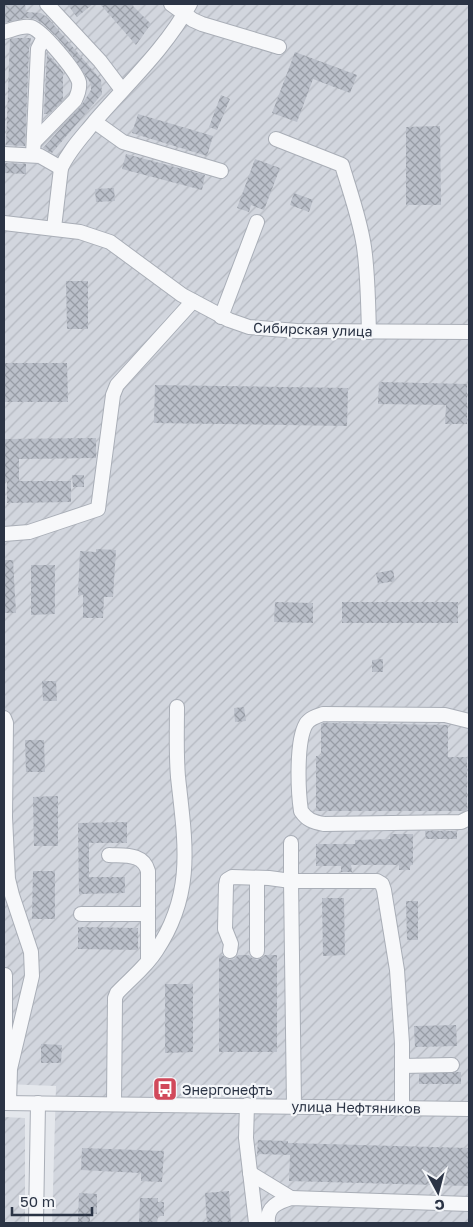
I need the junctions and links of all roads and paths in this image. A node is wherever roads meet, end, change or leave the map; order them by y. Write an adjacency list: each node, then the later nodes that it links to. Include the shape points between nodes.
1 (47, 4): 8 (street)
2 (171, 4): 3 (street)
3 (187, 9): 7 (street, via 202,24); 8 (street, via 166,42)
4 (4, 32): 5 (street, via 29,27); 6 (street)
5 (44, 37): 11 (street, via 38,49); 11 (street, via 76,75 80,87 75,100)
6 (4, 39)
7 (279, 47)
8 (122, 90): 9 (street)
9 (95, 122): 13 (street); 14 (street, via 123,142)
10 (276, 139): 20 (street, via 342,165 364,246)
11 (34, 148): 12 (street); 13 (street, via 40,156)
12 (4, 154)
13 (61, 168): 17 (street)
14 (221, 171)
15 (257, 222): 19 (street)
16 (4, 223): 17 (street, Сибирская улица)
17 (54, 228): 18 (street, Сибирская улица, via 110,242)
18 (192, 301): 19 (street, Сибирская улица); 22 (street, via 117,385 113,394 98,509 29,532)
19 (221, 316): 20 (street, Сибирская улица, via 249,327 271,330)
20 (369, 332): 21 (street, Сибирская улица)
21 (469, 332)
22 (4, 534)
23 (177, 708): 36 (street, via 178,775 184,816 184,883 173,922)
24 (4, 718): 26 (street)
25 (469, 721): 27 (street, via 445,716 323,714 307,723 300,740 299,754 301,811 312,822 461,822)
26 (5, 817): 41 (street, via 8,879 31,952 32,976)
27 (469, 818)
28 (291, 843): 31 (street)
29 (109, 855): 33 (street, via 136,856 146,865)
30 (257, 878): 31 (street); 34 (street, via 232,877 226,885 225,929 231,944); 35 (street)
31 (291, 882): 40 (street, via 377,881 382,884 397,970); 46 (street)
32 (81, 914): 33 (street)
33 (148, 914): 36 (street)
34 (230, 951)
35 (257, 951)
36 (148, 962): 44 (street, via 114,998)
37 (6, 975): 38 (street)
38 (4, 1015): 41 (street)
39 (452, 1065): 40 (street)
40 (402, 1066): 47 (street)
41 (9, 1080): 42 (street)
42 (6, 1103): 43 (street, улица Нефтяников)
43 (38, 1103): 44 (street, улица Нефтяников); 53 (street)
44 (114, 1104): 45 (street, улица Нефтяников)
45 (246, 1106): 46 (street, улица Нефтяников); 49 (street)
46 (294, 1106): 47 (street, улица Нефтяников)
47 (402, 1108): 48 (street, улица Нефтяников)
48 (469, 1109)
49 (250, 1173): 50 (street); 52 (street)
50 (291, 1198): 51 (street); 52 (street, via 271,1208)
51 (469, 1204)
52 (264, 1221)
53 (36, 1223)

